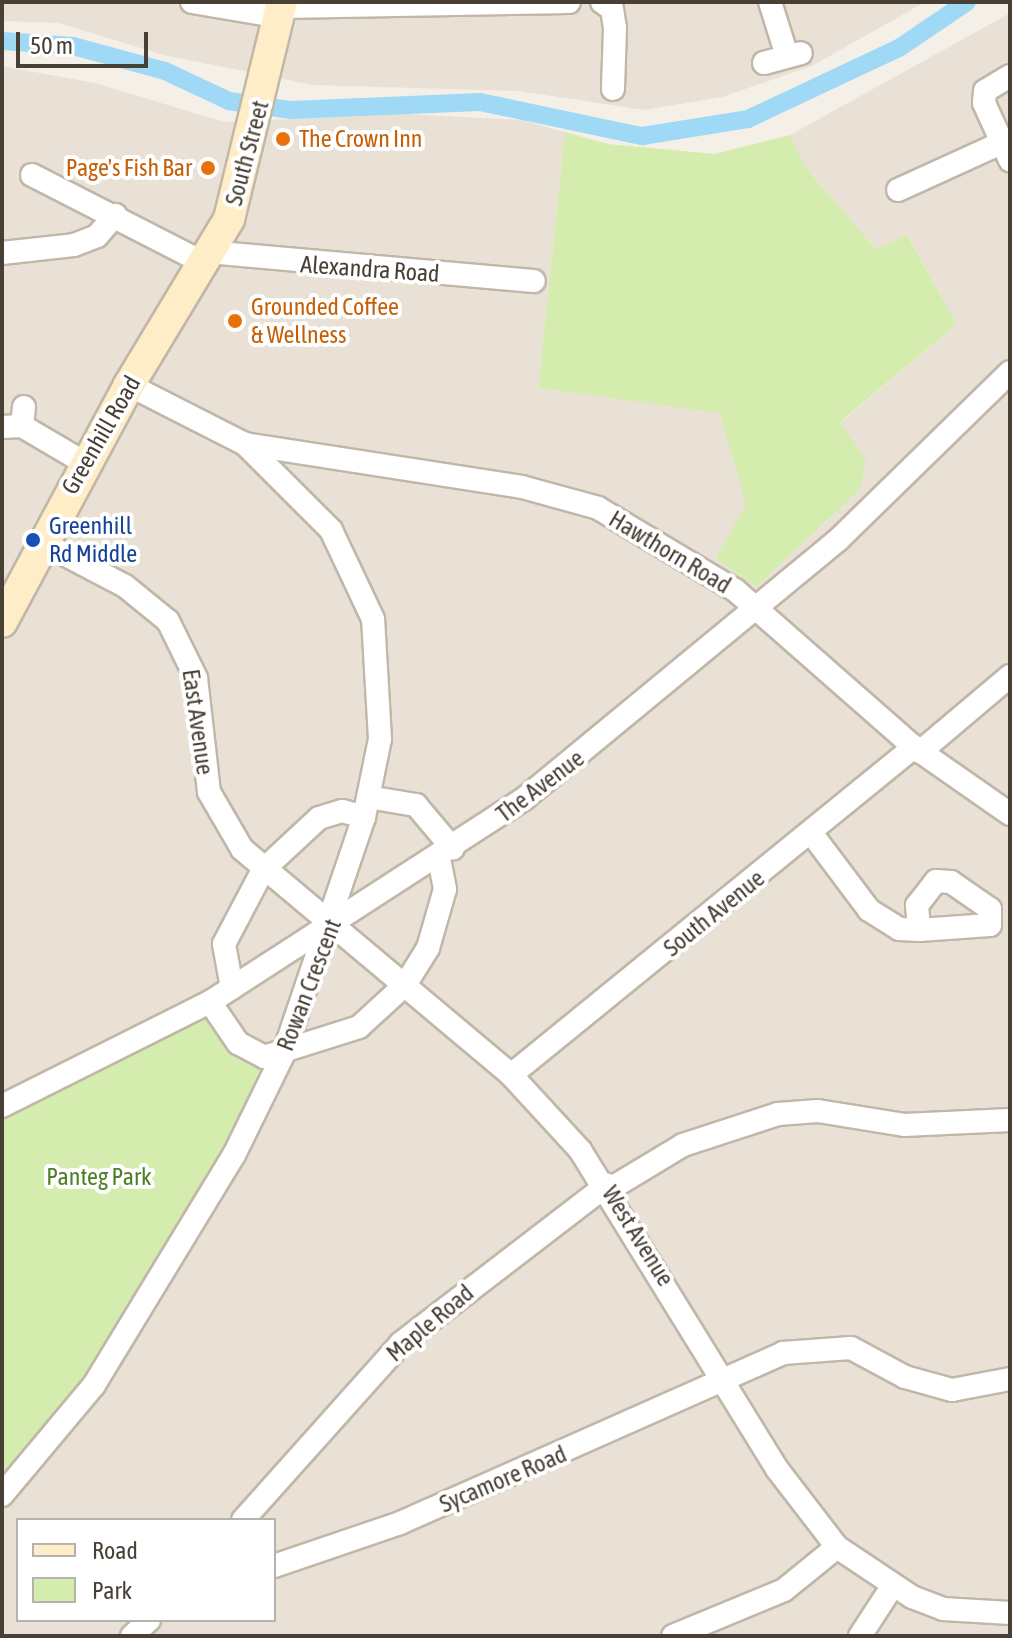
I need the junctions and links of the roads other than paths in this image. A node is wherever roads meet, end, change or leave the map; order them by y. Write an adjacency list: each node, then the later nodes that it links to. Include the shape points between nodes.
1 (192, 2): 5 (street)
2 (569, 2): 5 (street)
3 (602, 2): 8 (street, via 612,9 615,28)
4 (770, 2): 6 (street, via 795,54)
5 (281, 9): 14 (street, South Street, via 239,195)
6 (764, 63)
7 (1010, 76): 9 (street, via 985,91)
8 (613, 89)
9 (1007, 147): 11 (street)
10 (32, 175): 12 (street)
11 (898, 190)
12 (115, 215): 13 (street, via 97,236 74,245); 14 (street)
13 (2, 253)
14 (205, 257): 15 (street, Alexandra Road); 17 (street, Greenhill Road)
15 (534, 281)
16 (1010, 372): 22 (street, The Avenue, via 838,540)
17 (129, 385): 19 (street, Hawthorn Road); 20 (street, Greenhill Road)
18 (16, 420): 20 (street)
19 (245, 444): 22 (street, Hawthorn Road, via 522,487 598,508 690,558); 26 (street, Rowan Crescent, via 331,530 373,619 382,692)
20 (85, 463): 21 (street, Greenhill Road)
21 (43, 543): 23 (street, Greenhill Road); 30 (street, East Avenue, via 125,586 168,621 196,678 209,792)
22 (755, 609): 25 (street, Hawthorn Road); 29 (street, The Avenue, via 636,712)
23 (2, 622)
24 (1010, 676): 25 (street, South Avenue)
25 (917, 750): 27 (street, Hawthorn Road); 28 (street, South Avenue)
26 (366, 807): 29 (street, via 416,805); 30 (street, via 319,818); 31 (street, Rowan Crescent)
27 (1010, 814)
28 (812, 834): 32 (street, via 869,910 899,929); 37 (street, South Avenue)
29 (446, 854): 31 (street, The Avenue); 33 (street, via 438,921)
30 (263, 870): 31 (street, East Avenue); 34 (street, via 224,944)
31 (332, 927): 33 (street, West Avenue); 34 (street, The Avenue); 36 (street, Rowan Crescent)
32 (919, 930): 32 (street, via 917,905 936,881 990,909 990,925)
33 (405, 985): 36 (street, via 359,1027); 37 (street, West Avenue)
34 (232, 988): 35 (street, The Avenue)
35 (210, 1002): 36 (street, via 238,1043 264,1057); 38 (street, The Avenue)
36 (283, 1055): 43 (street, Rowan Crescent, via 144,1312 60,1429)
37 (511, 1075): 40 (street, West Avenue)
38 (2, 1106)
39 (1010, 1120): 40 (street, Maple Road, via 904,1125 818,1111 778,1114 683,1145)
40 (609, 1187): 41 (street, West Avenue); 44 (street, Maple Road, via 401,1343)
41 (725, 1377): 42 (street, Sycamore Road, via 827,1344 851,1348 927,1386 972,1389); 45 (street, West Avenue, via 803,1509); 46 (street, Sycamore Road, via 400,1523)
42 (1010, 1379)
43 (2, 1495)
44 (245, 1518)
45 (837, 1547): 47 (street, West Avenue); 51 (street, via 784,1590)
46 (276, 1565)
47 (892, 1587): 48 (street, West Avenue, via 943,1609); 52 (street)
48 (1010, 1613)
49 (147, 1622): 50 (street)
50 (132, 1636)
51 (673, 1636)
52 (860, 1636)

